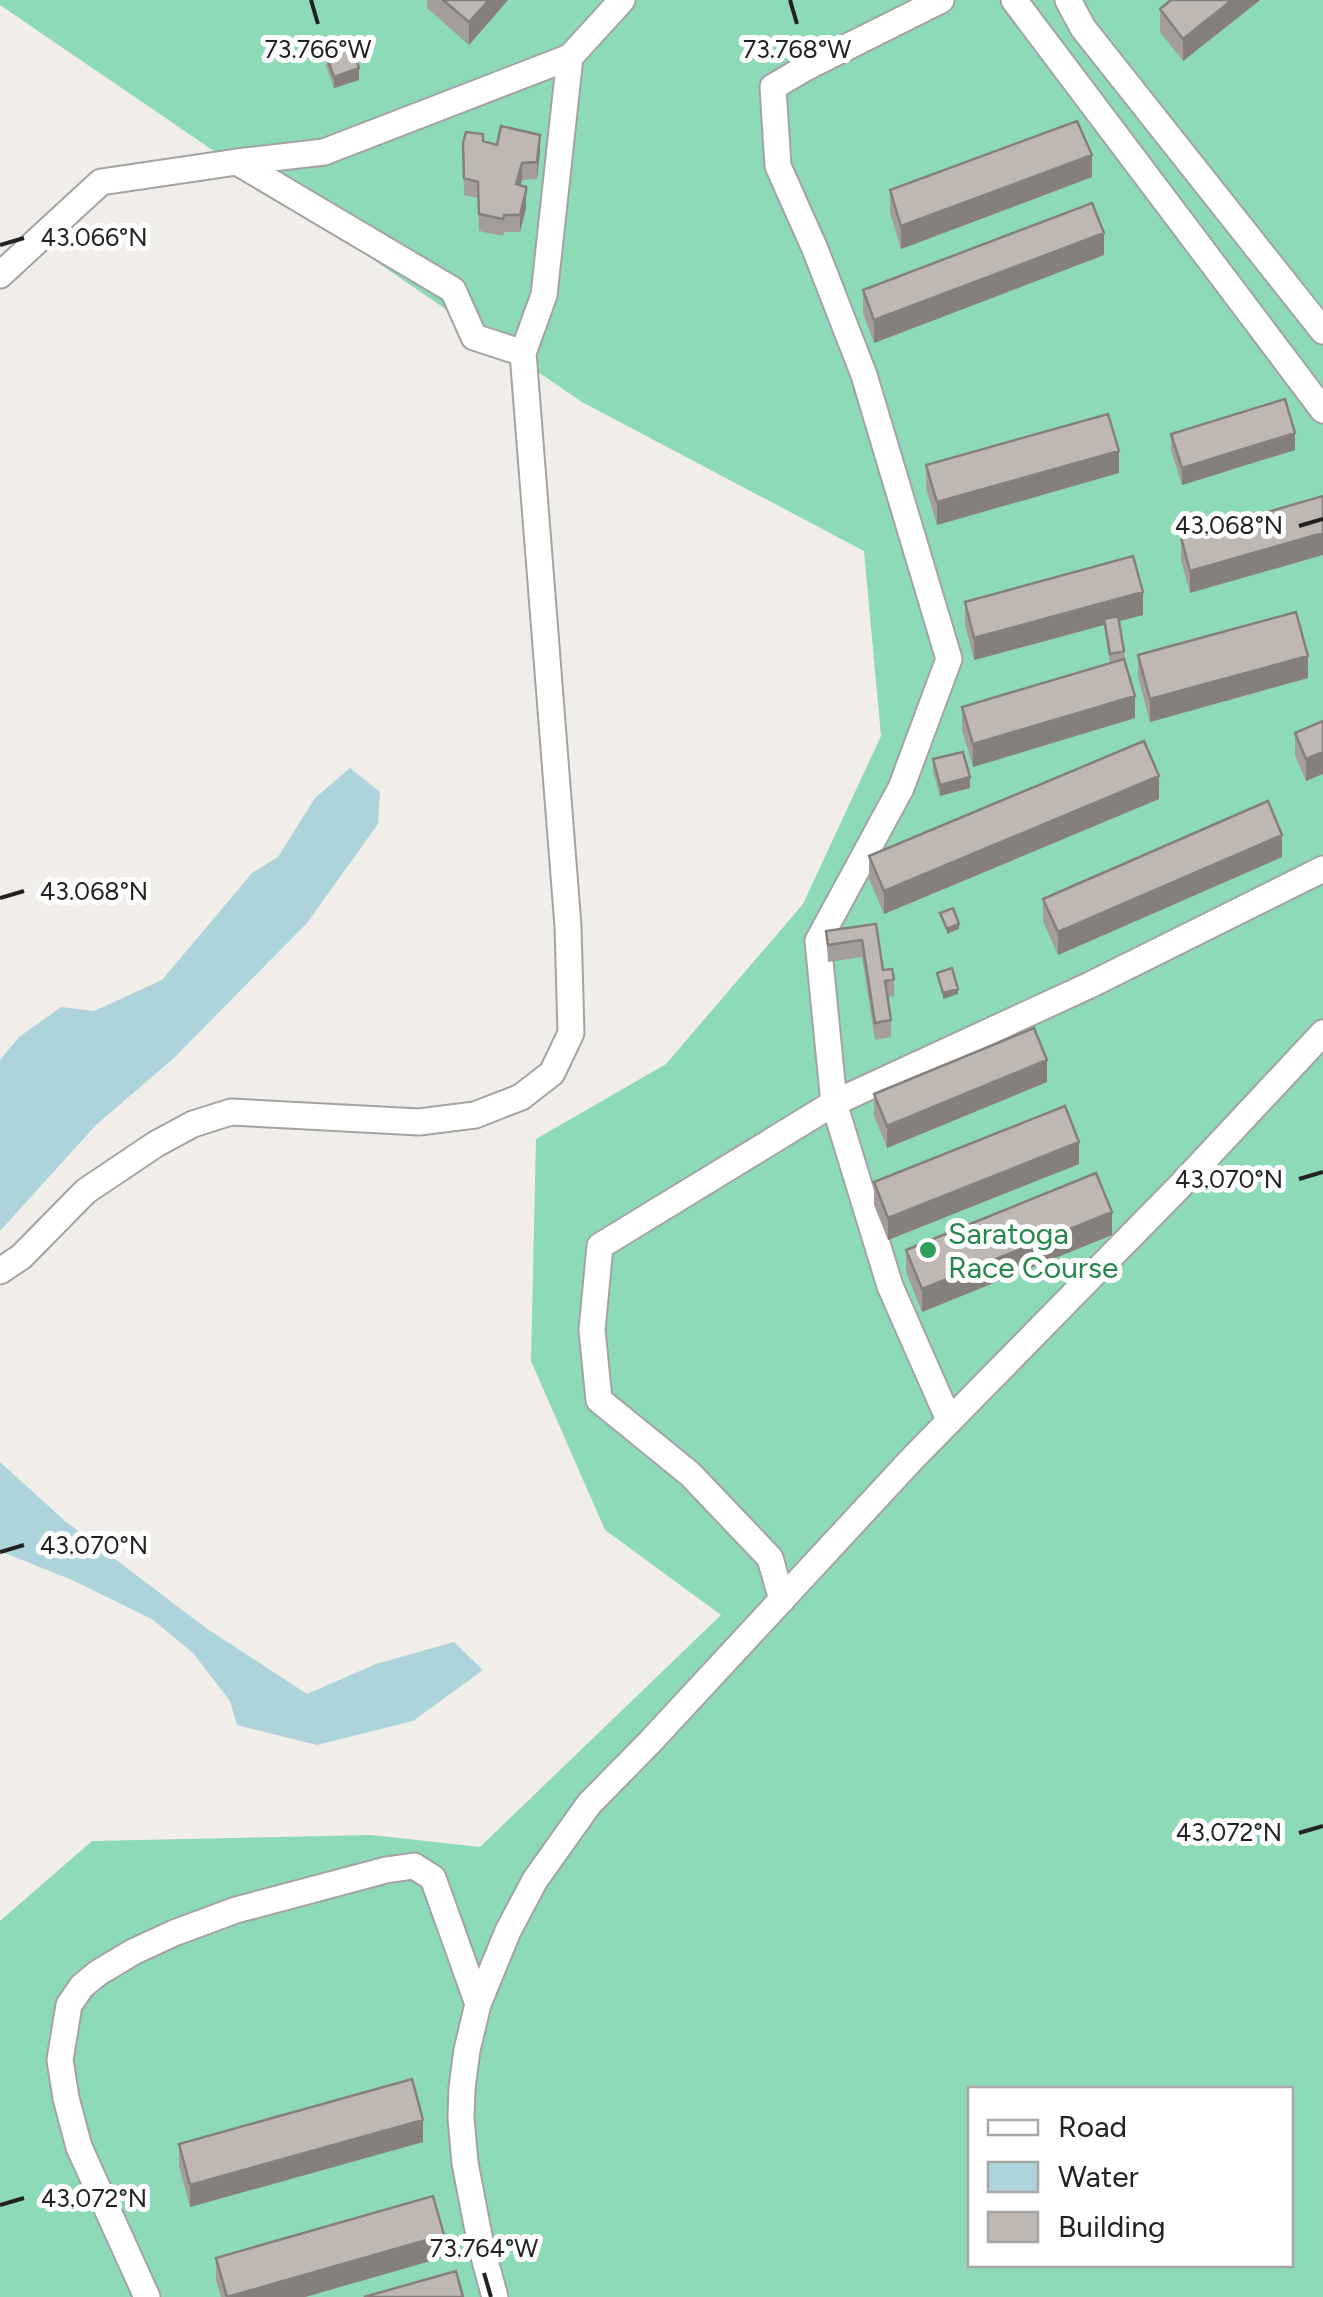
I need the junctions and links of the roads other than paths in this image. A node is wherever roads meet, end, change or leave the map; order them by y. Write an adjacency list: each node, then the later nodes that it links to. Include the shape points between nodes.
1 (622, 0): 5 (lane)
2 (941, 0): 13 (lane, via 773,87 778,166 864,375 949,658 901,788 818,940)
3 (1014, 0): 10 (lane)
4 (1068, 0): 8 (lane, via 1083,28)
5 (570, 57): 6 (lane, via 324,152); 9 (lane, via 544,294)
6 (238, 162): 7 (lane, via 101,182); 9 (lane, via 453,290 474,337)
7 (0, 275)
8 (1323, 331)
9 (523, 353): 14 (lane, via 568,926 571,1033 552,1073 520,1097 476,1115 419,1122 231,1112 193,1124 86,1191)
10 (1323, 410)
11 (1323, 869): 13 (lane)
12 (1323, 1033): 15 (lane)
13 (834, 1103): 15 (lane, via 890,1286); 16 (lane, via 600,1246 592,1330 599,1400 690,1474 770,1558)
14 (0, 1271)
15 (949, 1420): 16 (lane)
16 (782, 1600): 17 (lane, via 589,1804 535,1880)
17 (478, 2004): 18 (lane, via 433,1878 414,1866 220,1916 133,1952 82,1986 69,2005 60,2060 66,2098 79,2147); 19 (lane, via 461,2118)
18 (147, 2297)
19 (495, 2297)

